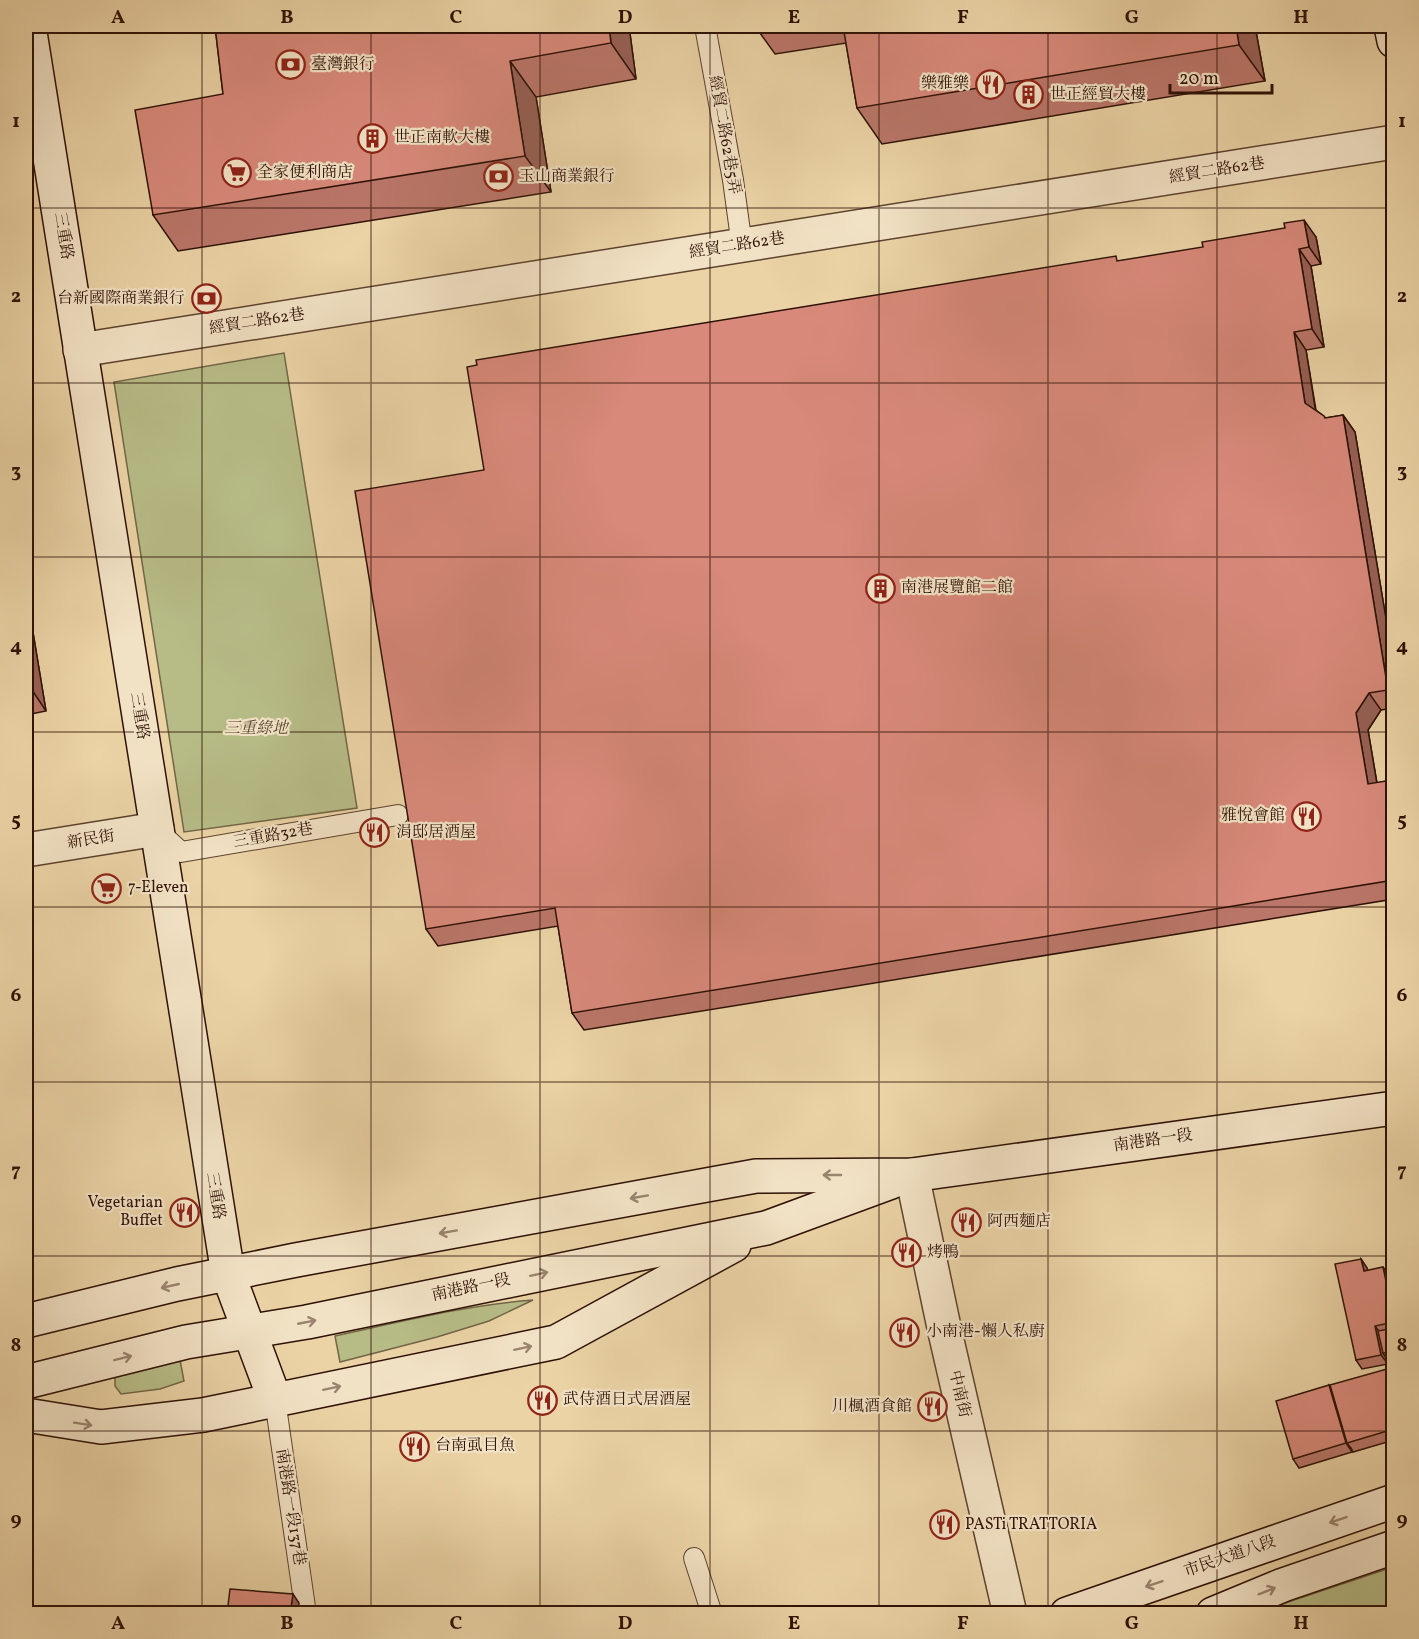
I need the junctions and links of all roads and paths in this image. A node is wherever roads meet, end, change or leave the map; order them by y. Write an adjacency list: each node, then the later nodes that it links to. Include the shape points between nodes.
1 (29, 26): 7 (street, 三重路)
2 (705, 26): 6 (lane, 經貿二路62巷5弄)
3 (1391, 26): 4 (street)
4 (1394, 41)
5 (1394, 142): 6 (street, 經貿二路62巷)
6 (742, 246): 7 (street, 經貿二路62巷)
7 (81, 350): 9 (street, 三重路)
8 (398, 815): 9 (lane, 三重路32巷, via 181,852)
9 (157, 829): 10 (street, 新民街); 14 (street, 三重路)
10 (26, 850)
11 (1394, 1108): 12 (street, 南港路一段)
12 (912, 1175): 13 (street, 南港路一段); 14 (street, 南港路一段, one-way to 14, via 756,1176); 25 (street, 中南街)
13 (766, 1228): 16 (street, 南港路一段, one-way to 13); 18 (street, one-way to 13, via 556,1342)
14 (228, 1274): 15 (street, 南港路一段, one-way to 15); 16 (street, 三重路)
15 (26, 1321)
16 (249, 1332): 17 (street, 南港路一段, one-way to 16, via 186,1342); 18 (street, 三重路)
17 (26, 1382)
18 (275, 1400): 19 (street, one-way to 18, via 100,1427 203,1415); 23 (lane, 南港路一段137巷)
19 (26, 1415)
20 (1394, 1501): 26 (street, 市民大道八段, one-way to 26)
21 (1394, 1548): 27 (street, one-way to 21, via 1283,1584)
22 (694, 1558): 24 (lane)
23 (306, 1614)
24 (712, 1614)
25 (1010, 1614)
26 (1067, 1614)
27 (1213, 1614)

